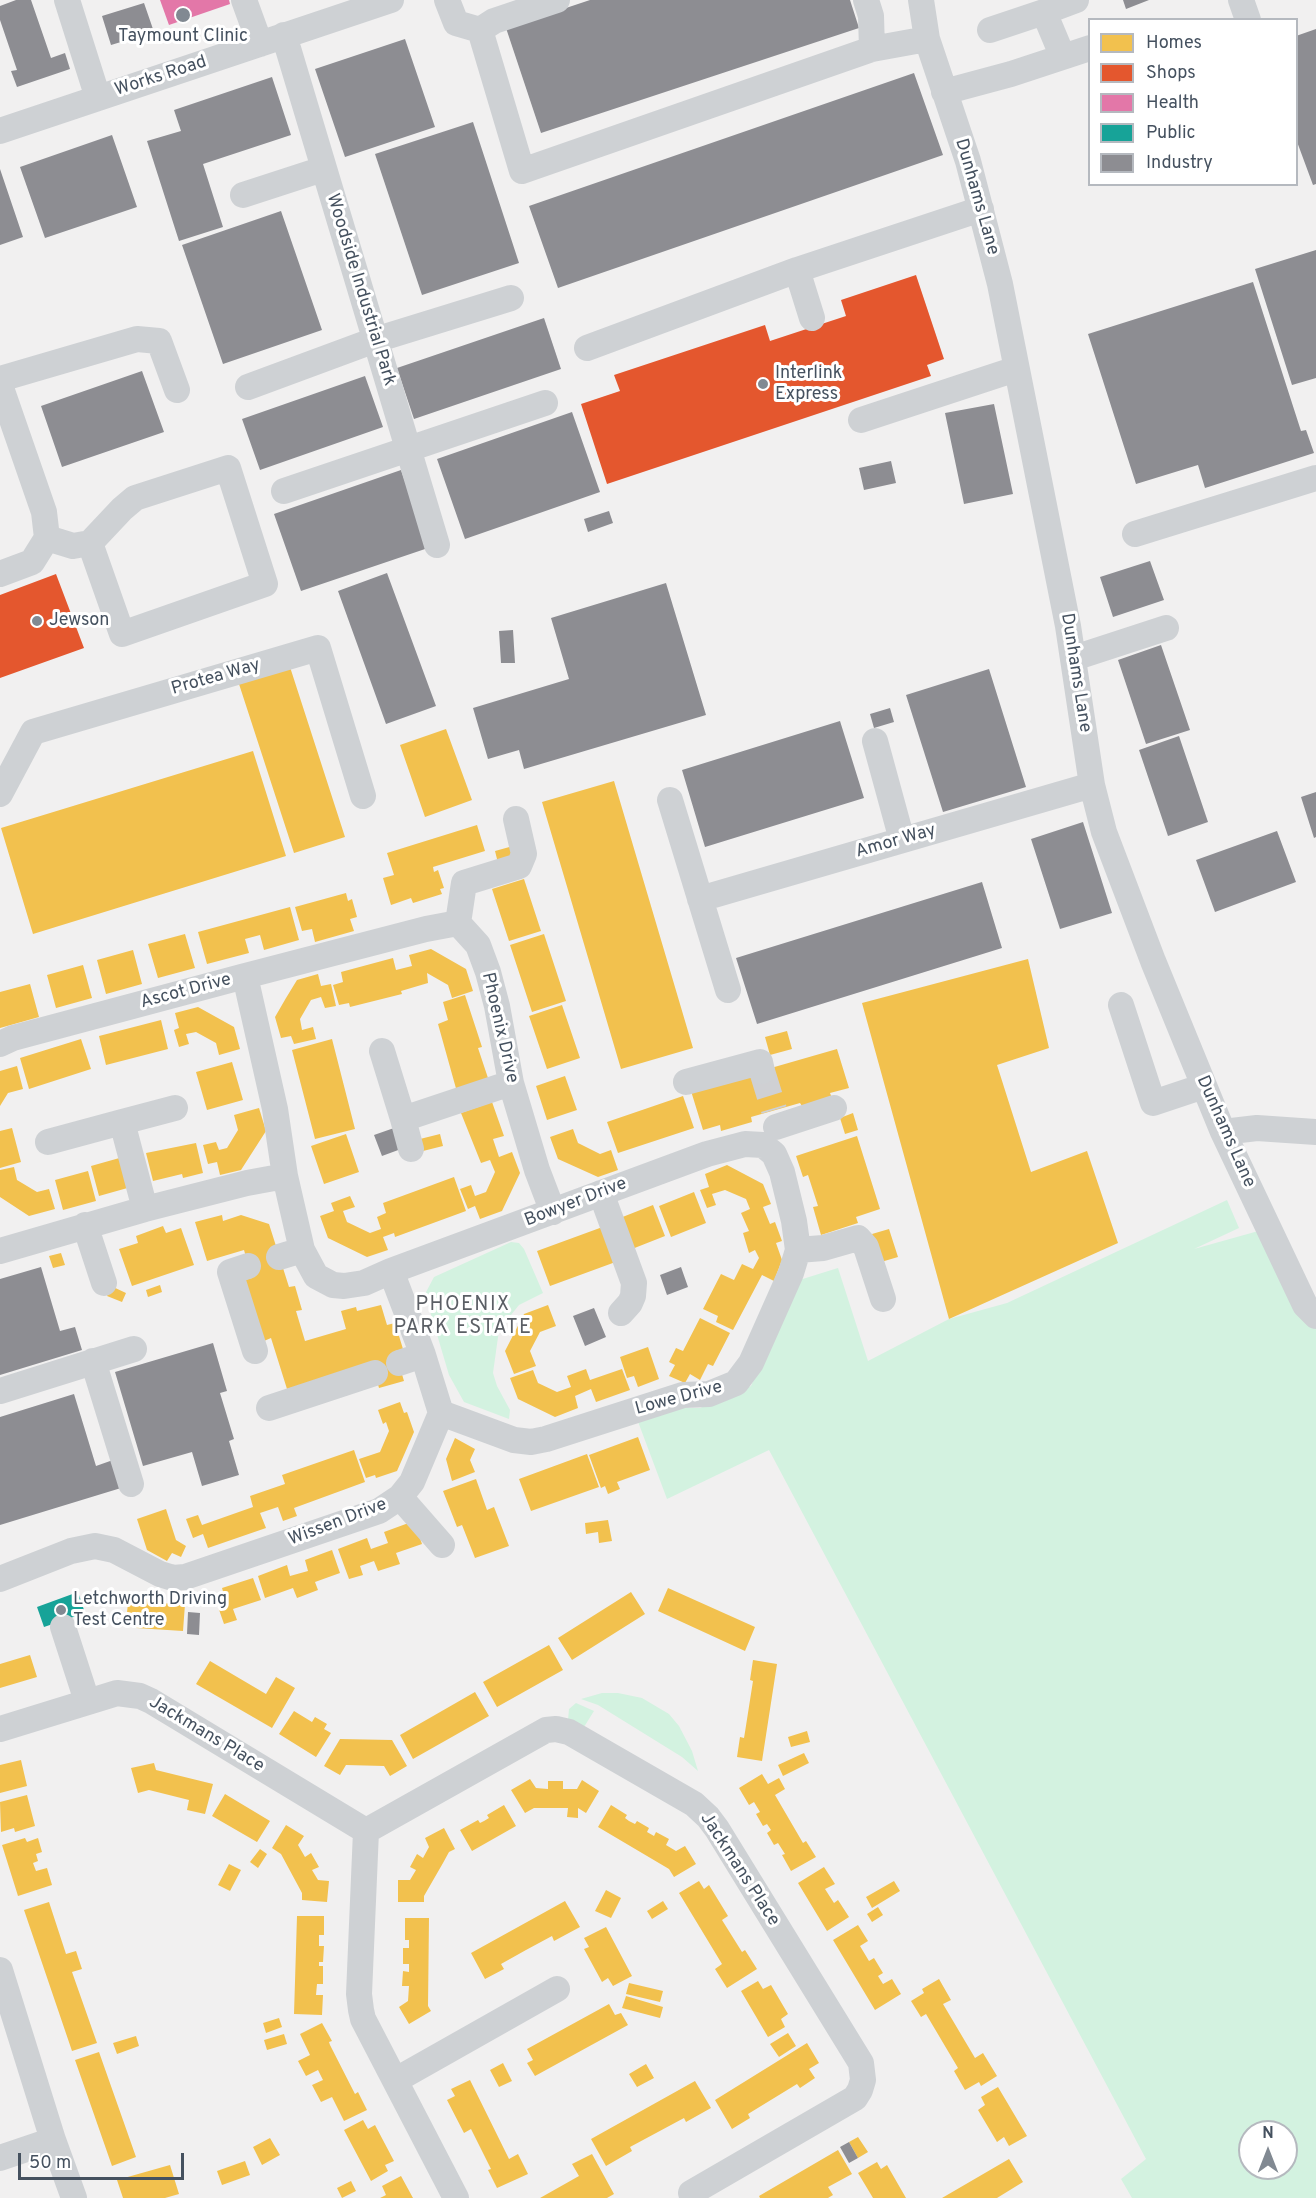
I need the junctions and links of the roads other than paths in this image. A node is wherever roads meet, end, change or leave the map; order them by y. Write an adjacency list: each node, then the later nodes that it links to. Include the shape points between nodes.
1 (67, 0): 21 (street)
2 (244, 0): 16 (street)
3 (391, 0): 14 (street, Works Road)
4 (447, 0): 12 (street, via 456,24)
5 (556, 0): 12 (street, via 494,21)
6 (866, 0): 18 (street, via 871,16)
7 (921, 0): 15 (street, Dunhams Lane)
8 (1076, 0): 10 (street)
9 (1241, 0): 11 (street)
10 (1044, 12): 13 (street); 19 (street)
11 (1247, 18)
12 (480, 30): 18 (street, via 522,171)
13 (990, 30)
14 (284, 35): 16 (street, Works Road); 23 (street, Woodside Industrial Park)
15 (927, 39): 18 (street); 20 (street, Dunhams Lane)
16 (260, 44): 21 (street, Works Road)
17 (1088, 48): 19 (street)
18 (872, 49)
19 (1062, 56): 20 (street)
20 (944, 92): 25 (street, Dunhams Lane)
21 (98, 98): 22 (street, Works Road)
22 (0, 131)
23 (323, 169): 24 (street); 29 (street, Woodside Industrial Park)
24 (243, 195)
25 (981, 209): 26 (street); 31 (street, Dunhams Lane)
26 (797, 270): 28 (street); 30 (street)
27 (511, 298): 29 (street)
28 (812, 318)
29 (375, 340): 34 (street); 39 (street, Woodside Industrial Park)
30 (587, 348)
31 (1016, 369): 38 (street); 48 (street, Dunhams Lane)
32 (0, 379): 35 (street, via 137,339 159,341)
33 (0, 385): 37 (street)
34 (248, 387)
35 (177, 390)
36 (545, 403): 39 (street)
37 (4, 412): 43 (street, via 44,512)
38 (861, 420)
39 (407, 449): 41 (street); 45 (street, Woodside Industrial Park)
40 (1316, 477): 42 (street)
41 (284, 491)
42 (1135, 534)
43 (47, 538): 44 (street, via 73,546); 46 (street, via 32,562)
44 (90, 543): 44 (street, via 135,498 228,468 265,584 122,634)
45 (437, 545)
46 (0, 574)
47 (1166, 628): 48 (street)
48 (1074, 658): 50 (street, Dunhams Lane)
49 (875, 741): 55 (street)
50 (1092, 785): 55 (street, Amor Way); 66 (street, Dunhams Lane, via 1104,832)
51 (0, 794): 52 (street, Protea Way, via 33,732 318,648)
52 (363, 796)
53 (670, 800): 56 (street)
54 (516, 819): 57 (street, via 524,855 519,866 464,884)
55 (902, 840): 56 (street, Amor Way)
56 (700, 899): 59 (street)
57 (458, 923): 58 (street); 65 (street, Phoenix Drive, via 478,945 488,972)
58 (245, 976): 61 (street, Ascot Drive); 76 (street, Ascot Drive, via 276,1109)
59 (728, 990)
60 (1121, 1005): 66 (street, via 1153,1103)
61 (0, 1044)
62 (382, 1050): 69 (street)
63 (762, 1071): 64 (street, via 760,1062)
64 (686, 1082)
65 (511, 1083): 69 (street); 79 (street, Phoenix Drive)
66 (1204, 1086): 72 (street, Dunhams Lane)
67 (175, 1108): 70 (street)
68 (834, 1108): 71 (street, Bowyer Drive)
69 (402, 1119): 75 (street)
70 (122, 1122): 74 (street); 78 (street)
71 (771, 1127): 77 (street, Bowyer Drive, via 746,1144 707,1154); 81 (street, Lowe Drive)
72 (1223, 1132): 73 (street, via 1257,1128); 88 (street, Dunhams Lane, via 1305,1305)
73 (1316, 1132)
74 (48, 1142)
75 (411, 1149)
76 (285, 1176): 78 (street); 84 (street, via 290,1253 333,1285 364,1283)
77 (601, 1193): 79 (street, Bowyer Drive); 87 (street, via 634,1283 630,1303)
78 (145, 1209): 80 (street)
79 (553, 1212): 84 (street, Bowyer Drive)
80 (85, 1225): 82 (street); 85 (street)
81 (798, 1250): 86 (street, via 858,1238 866,1247); 97 (street, Lowe Drive, via 751,1363 730,1386 709,1394 683,1395 531,1442 514,1440)
82 (0, 1251)
83 (248, 1266): 90 (street, via 230,1272)
84 (391, 1272): 91 (street)
85 (104, 1283)
86 (883, 1299)
87 (621, 1313)
88 (1316, 1316)
89 (134, 1349): 92 (street)
90 (255, 1352)
91 (423, 1355): 93 (street); 97 (street)
92 (93, 1362): 95 (street); 98 (street)
93 (399, 1363)
94 (375, 1373): 96 (street)
95 (0, 1391)
96 (269, 1408)
97 (441, 1413): 99 (street, Wissen Drive, via 412,1482)
98 (131, 1484)
99 (400, 1497): 100 (street); 101 (street, Wissen Drive, via 379,1511 185,1577 160,1574 114,1550 95,1546 71,1551)
100 (442, 1545)
101 (0, 1579)
102 (63, 1627): 103 (street)
103 (87, 1701): 104 (street, Jackmans Place); 105 (street, Jackmans Place, via 117,1693 151,1701)
104 (0, 1730)
105 (366, 1831): 108 (street, via 361,2010); 111 (street, Jackmans Place, via 546,1730 556,1729 569,1732 694,1804 708,1817 861,2063 863,2080 855,2098)
106 (0, 1970): 109 (street)
107 (557, 1989): 108 (street)
108 (396, 2080): 113 (street)
109 (53, 2140): 110 (street); 112 (street)
110 (0, 2158)
111 (689, 2196)
112 (74, 2198)
113 (456, 2198)

